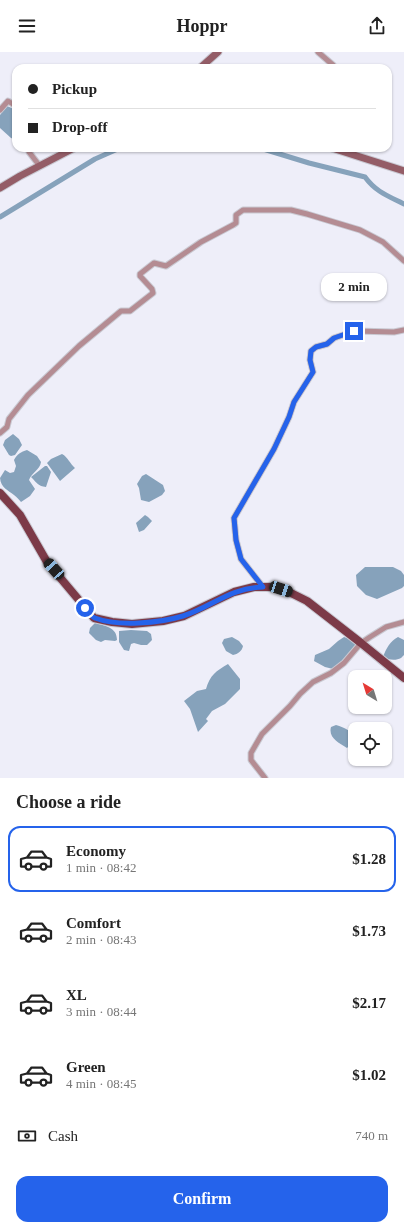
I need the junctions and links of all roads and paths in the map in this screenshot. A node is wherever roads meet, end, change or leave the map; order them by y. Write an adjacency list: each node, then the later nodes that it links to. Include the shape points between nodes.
1 (218, 52): 3 (street)
2 (318, 52): 4 (street)
3 (204, 64)
4 (332, 64)
5 (12, 104): 6 (street, via 8,101)
6 (0, 110)
7 (29, 152): 10 (street)
8 (66, 152): 10 (street)
9 (345, 152): 11 (street)
10 (39, 165): 12 (street)
11 (404, 171)
12 (0, 188)
13 (404, 261): 15 (street, via 383,242 360,230 329,220 291,210 243,210 236,215 236,223 201,242 166,266 154,263 140,274 153,293 130,311 121,311 78,346 28,395 9,419 7,427)
14 (404, 330): 17 (street, via 354,331 334,338 311,351 313,372 294,402 270,455 234,518 241,559)
15 (0, 433)
16 (0, 493): 17 (main road, via 20,516 47,562 94,618 132,624 163,621 184,616 234,592)
17 (263, 587): 19 (main road, via 289,592 307,602)
18 (404, 622): 19 (street, via 386,628)
19 (362, 643): 20 (main road); 21 (street, via 344,663 313,682 262,734 251,753 251,760)
20 (404, 678)
21 (265, 778)

